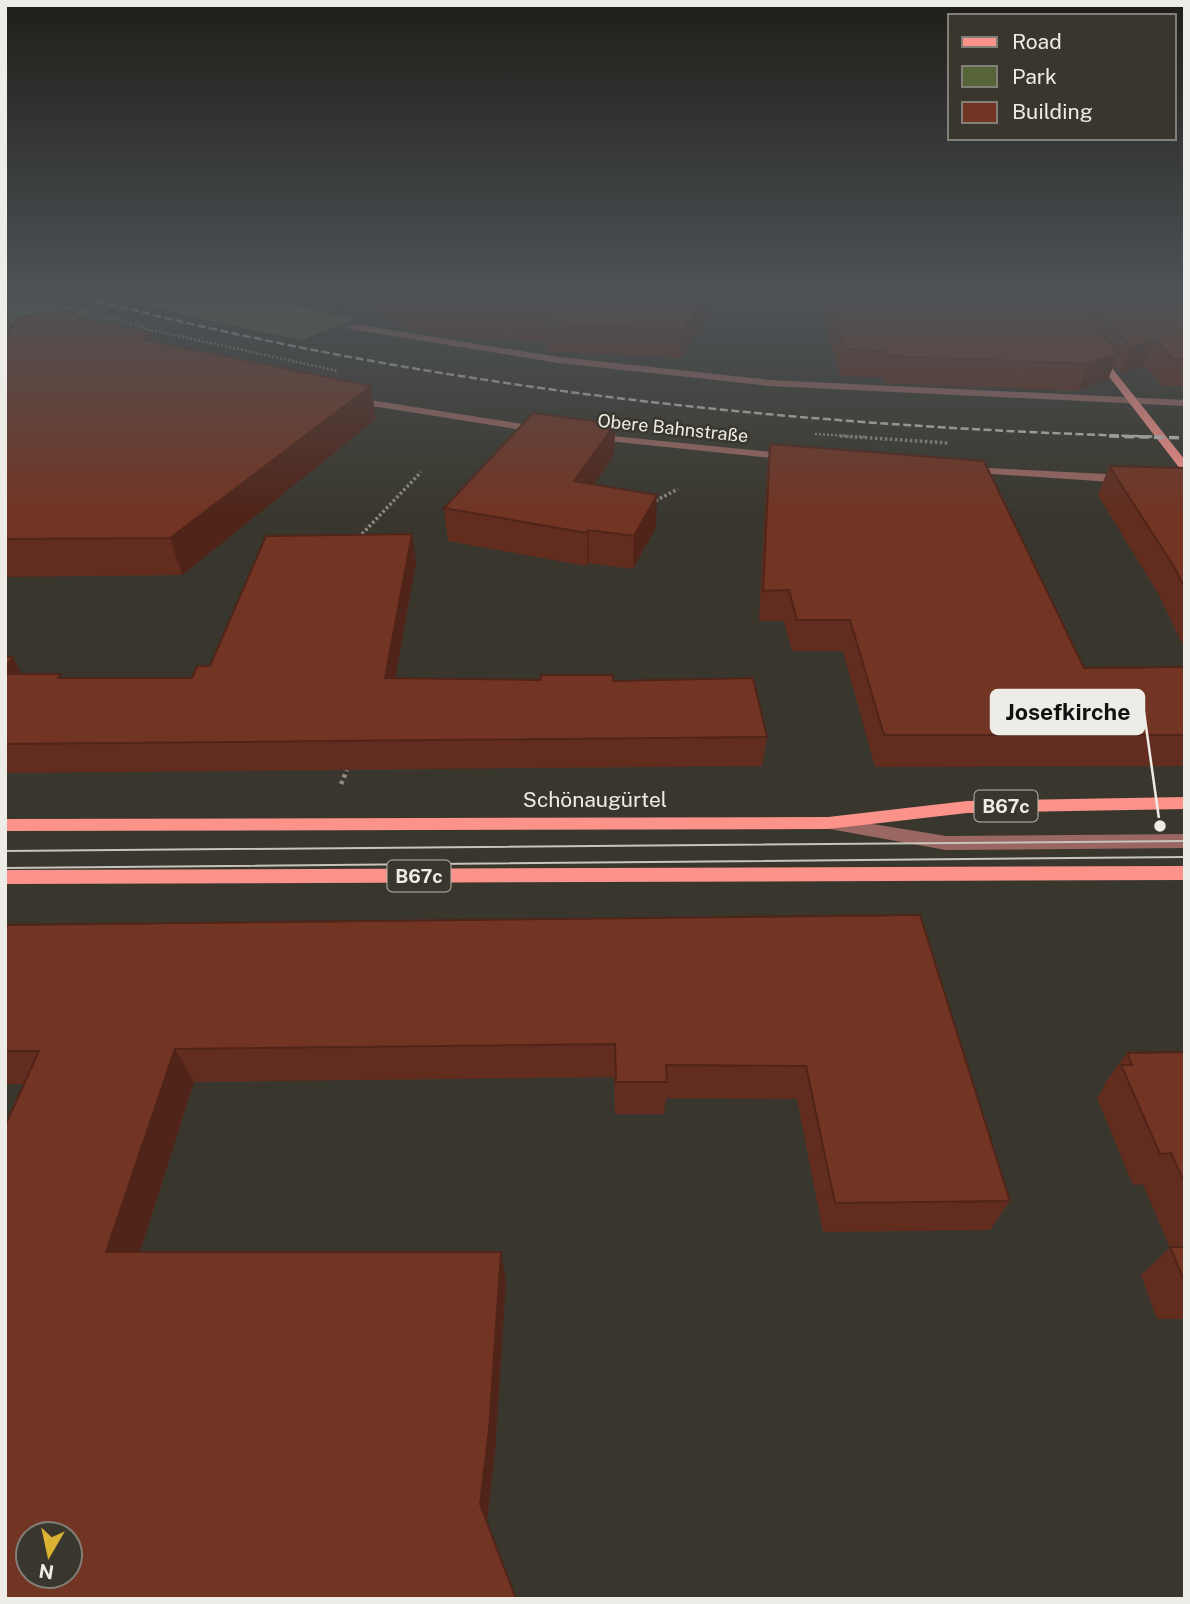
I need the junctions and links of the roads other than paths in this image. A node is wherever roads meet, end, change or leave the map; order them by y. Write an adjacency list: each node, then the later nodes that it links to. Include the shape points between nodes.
1 (622, 367): 4 (street, via 770,383)
2 (1107, 367): 4 (main road)
3 (336, 396): 6 (street)
4 (1134, 401): 5 (street); 9 (main road)
5 (1185, 403)
6 (556, 432)
7 (580, 435): 8 (street, Obere Bahnstraße)
8 (800, 458)
9 (1185, 468)
10 (947, 470): 11 (street)
11 (1140, 480)
12 (1185, 803): 13 (main road, Schönaugürtel / B67c, via 967,807)
13 (828, 822): 14 (main road, Schönaugürtel / B67c); 15 (street, via 946,843)
14 (5, 825)
15 (1185, 841)
16 (1185, 873): 17 (main road, B67c)
17 (5, 877)

